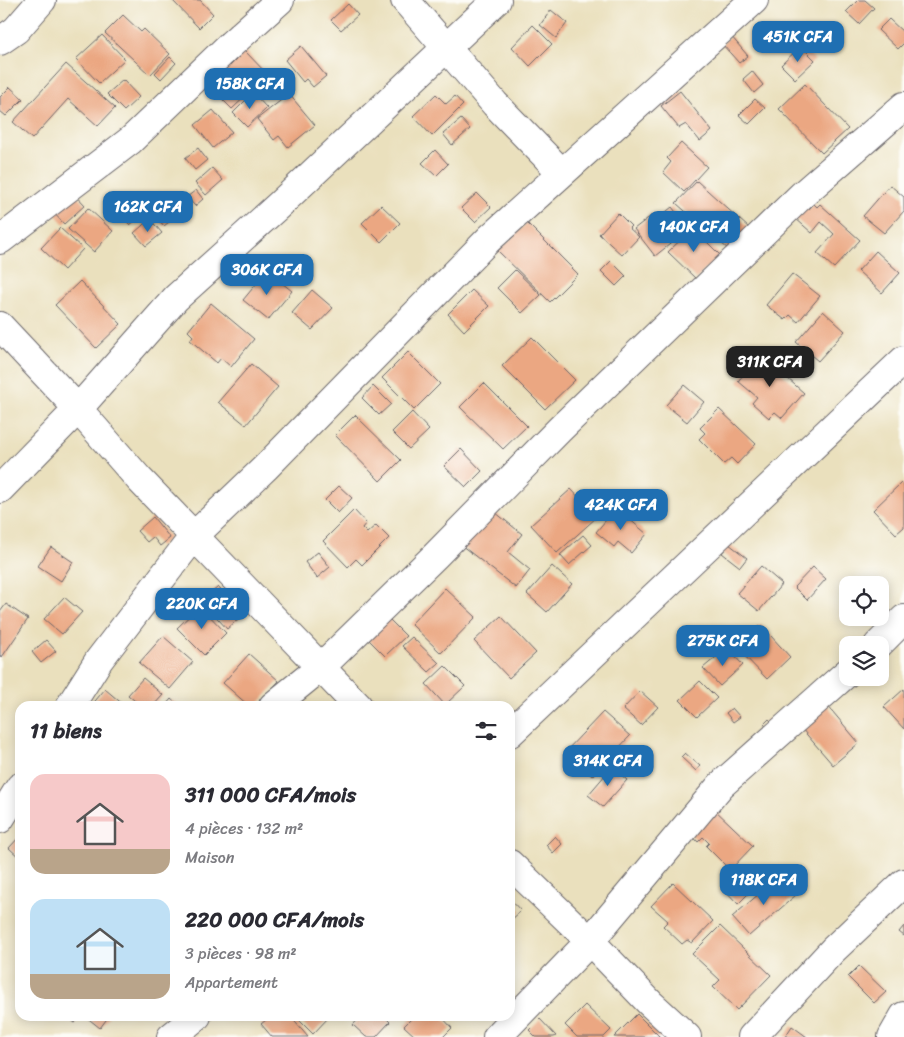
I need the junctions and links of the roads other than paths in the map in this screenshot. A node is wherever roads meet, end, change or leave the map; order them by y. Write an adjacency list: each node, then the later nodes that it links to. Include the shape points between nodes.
1 (42, 0): 6 (street, via 16,30)
2 (280, 0): 10 (street, via 131,140)
3 (405, 0): 7 (street)
4 (497, 0): 7 (street)
5 (754, 0): 9 (street)
6 (0, 41)
7 (447, 47): 9 (street, via 495,104); 13 (street, via 176,298)
8 (904, 106): 18 (street, via 802,195)
9 (562, 174): 15 (street, via 490,238)
10 (0, 240)
11 (0, 326): 13 (street)
12 (904, 360): 23 (street)
13 (78, 409): 14 (street); 15 (street, via 139,480)
14 (0, 489)
15 (194, 536): 18 (street); 20 (street, via 99,660)
16 (904, 620): 17 (street)
17 (887, 636)
18 (321, 667): 21 (street); 22 (street)
19 (839, 680): 28 (street, via 721,786)
20 (73, 701)
21 (280, 701)
22 (353, 701)
23 (515, 727)
24 (15, 795): 25 (street)
25 (0, 819)
26 (515, 869): 28 (street)
27 (904, 883): 36 (street, via 833,950)
28 (590, 941): 30 (street); 35 (street)
29 (904, 1016): 37 (street)
30 (515, 1018)
31 (191, 1021): 33 (street)
32 (512, 1021): 34 (street)
33 (171, 1037)
34 (497, 1037)
35 (687, 1037)
36 (752, 1037)
37 (892, 1037)

